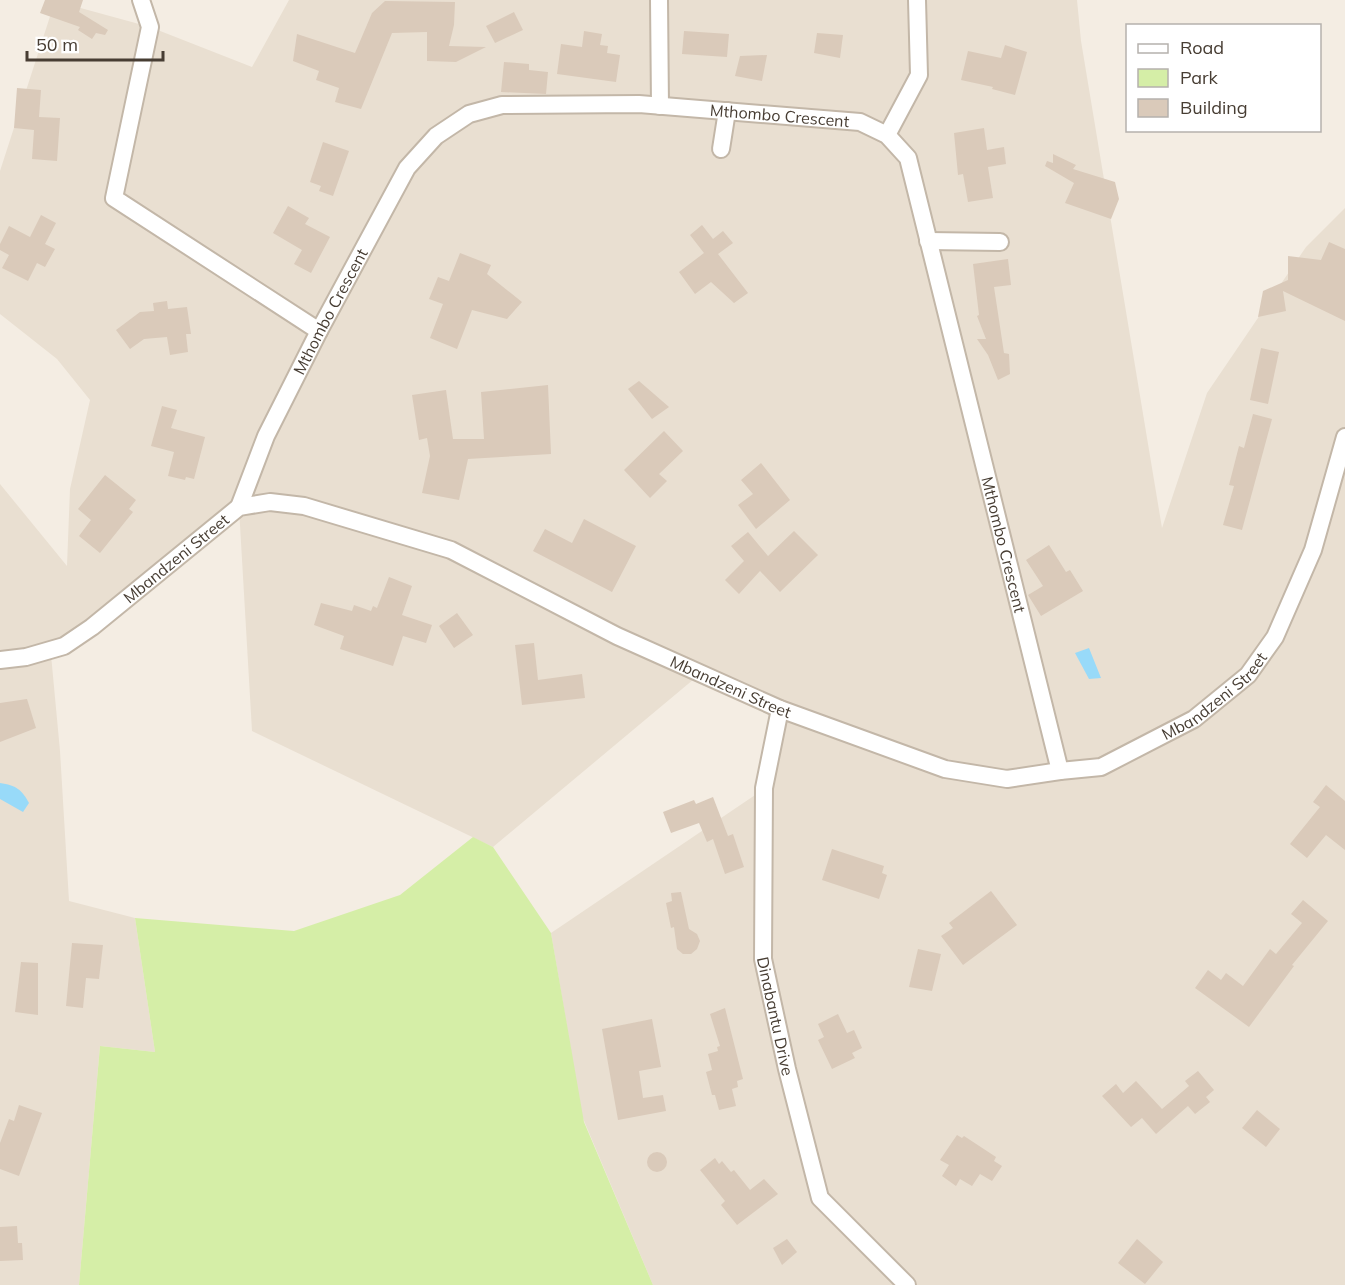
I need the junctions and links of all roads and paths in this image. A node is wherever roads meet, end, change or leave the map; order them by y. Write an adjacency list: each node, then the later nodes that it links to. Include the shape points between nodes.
1 (141, 0): 10 (street, via 150,27 114,198)
2 (659, 0): 4 (street)
3 (917, 0): 6 (street, via 919,75)
4 (660, 106): 5 (street, Mthombo Crescent); 10 (street, Mthombo Crescent, via 502,105 469,114 436,136 407,168)
5 (727, 111): 6 (street, Mthombo Crescent, via 860,122); 7 (street)
6 (887, 135): 8 (street, Mthombo Crescent, via 908,158)
7 (721, 149)
8 (928, 241): 9 (street); 15 (street, Mthombo Crescent)
9 (1000, 242)
10 (319, 332): 12 (street, Mthombo Crescent, via 266,436)
11 (1345, 437): 15 (street, Mbandzeni Street, via 1314,550 1275,637 1248,675 1194,719 1101,767)
12 (239, 507): 13 (street, Mbandzeni Street, via 64,646); 14 (street, Mbandzeni Street, via 270,502 304,506 451,550 616,636)
13 (0, 660)
14 (780, 709): 15 (street, Mbandzeni Street, via 945,769 1007,779); 16 (street, Dinabantu Drive, via 764,788 763,959 787,1069 820,1198)
15 (1060, 771)
16 (907, 1285)

